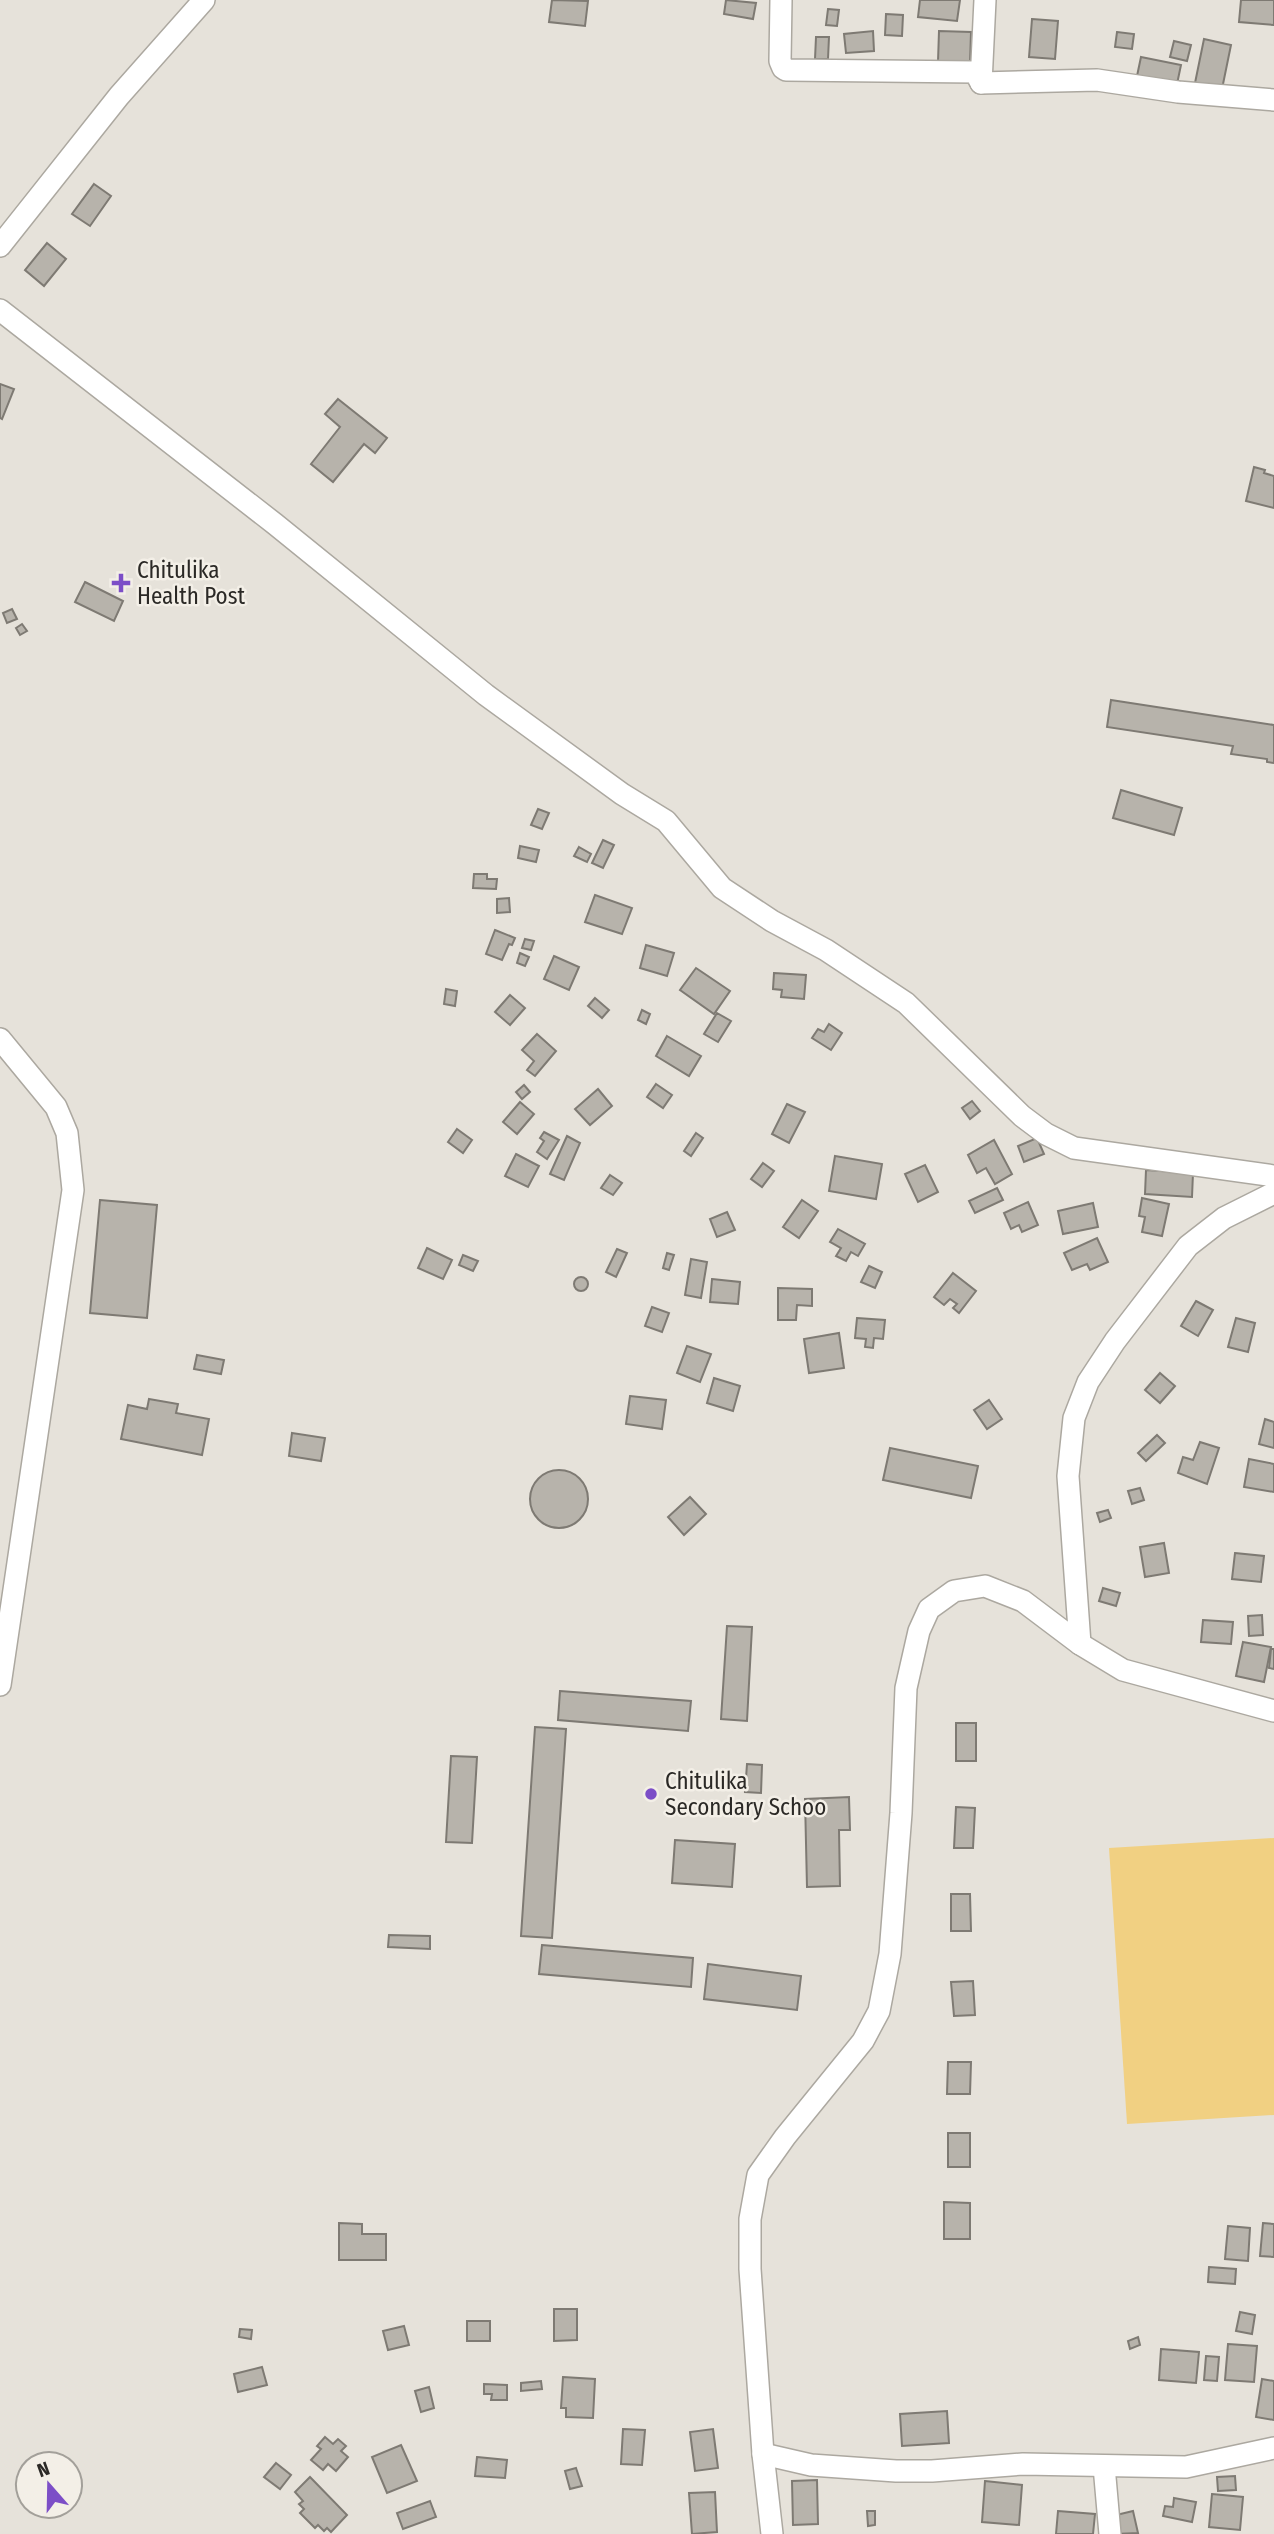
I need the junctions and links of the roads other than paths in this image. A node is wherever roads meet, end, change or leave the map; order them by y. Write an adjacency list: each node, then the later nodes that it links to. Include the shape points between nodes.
1 (204, 0): 6 (street)
2 (781, 0): 4 (street, via 780,61 786,70 975,72)
3 (985, 0): 4 (street)
4 (981, 83): 5 (street, via 1097,80)
5 (1274, 100)
6 (0, 246)
7 (0, 310): 9 (street, via 486,695 666,821 722,888 906,1003 1046,1134 1074,1147)
8 (0, 1039): 12 (street, via 56,1107 67,1133 73,1190)
9 (1274, 1176)
10 (1274, 1193): 11 (street, via 1224,1218 1188,1247 1087,1382 1074,1418 1068,1476)
11 (1080, 1644): 13 (street, via 1123,1670); 15 (street, via 1023,1601 985,1586 954,1591 929,1609 919,1631 906,1688 890,1954 879,2011 852,2057 758,2175 750,2219 750,2269)
12 (0, 1685)
13 (1274, 1711)
14 (1274, 2448): 16 (street, via 1186,2467)
15 (763, 2454): 16 (street, via 810,2465 896,2471 1023,2464); 17 (street)
16 (1104, 2466): 18 (street)
17 (772, 2534)
18 (1110, 2534)

